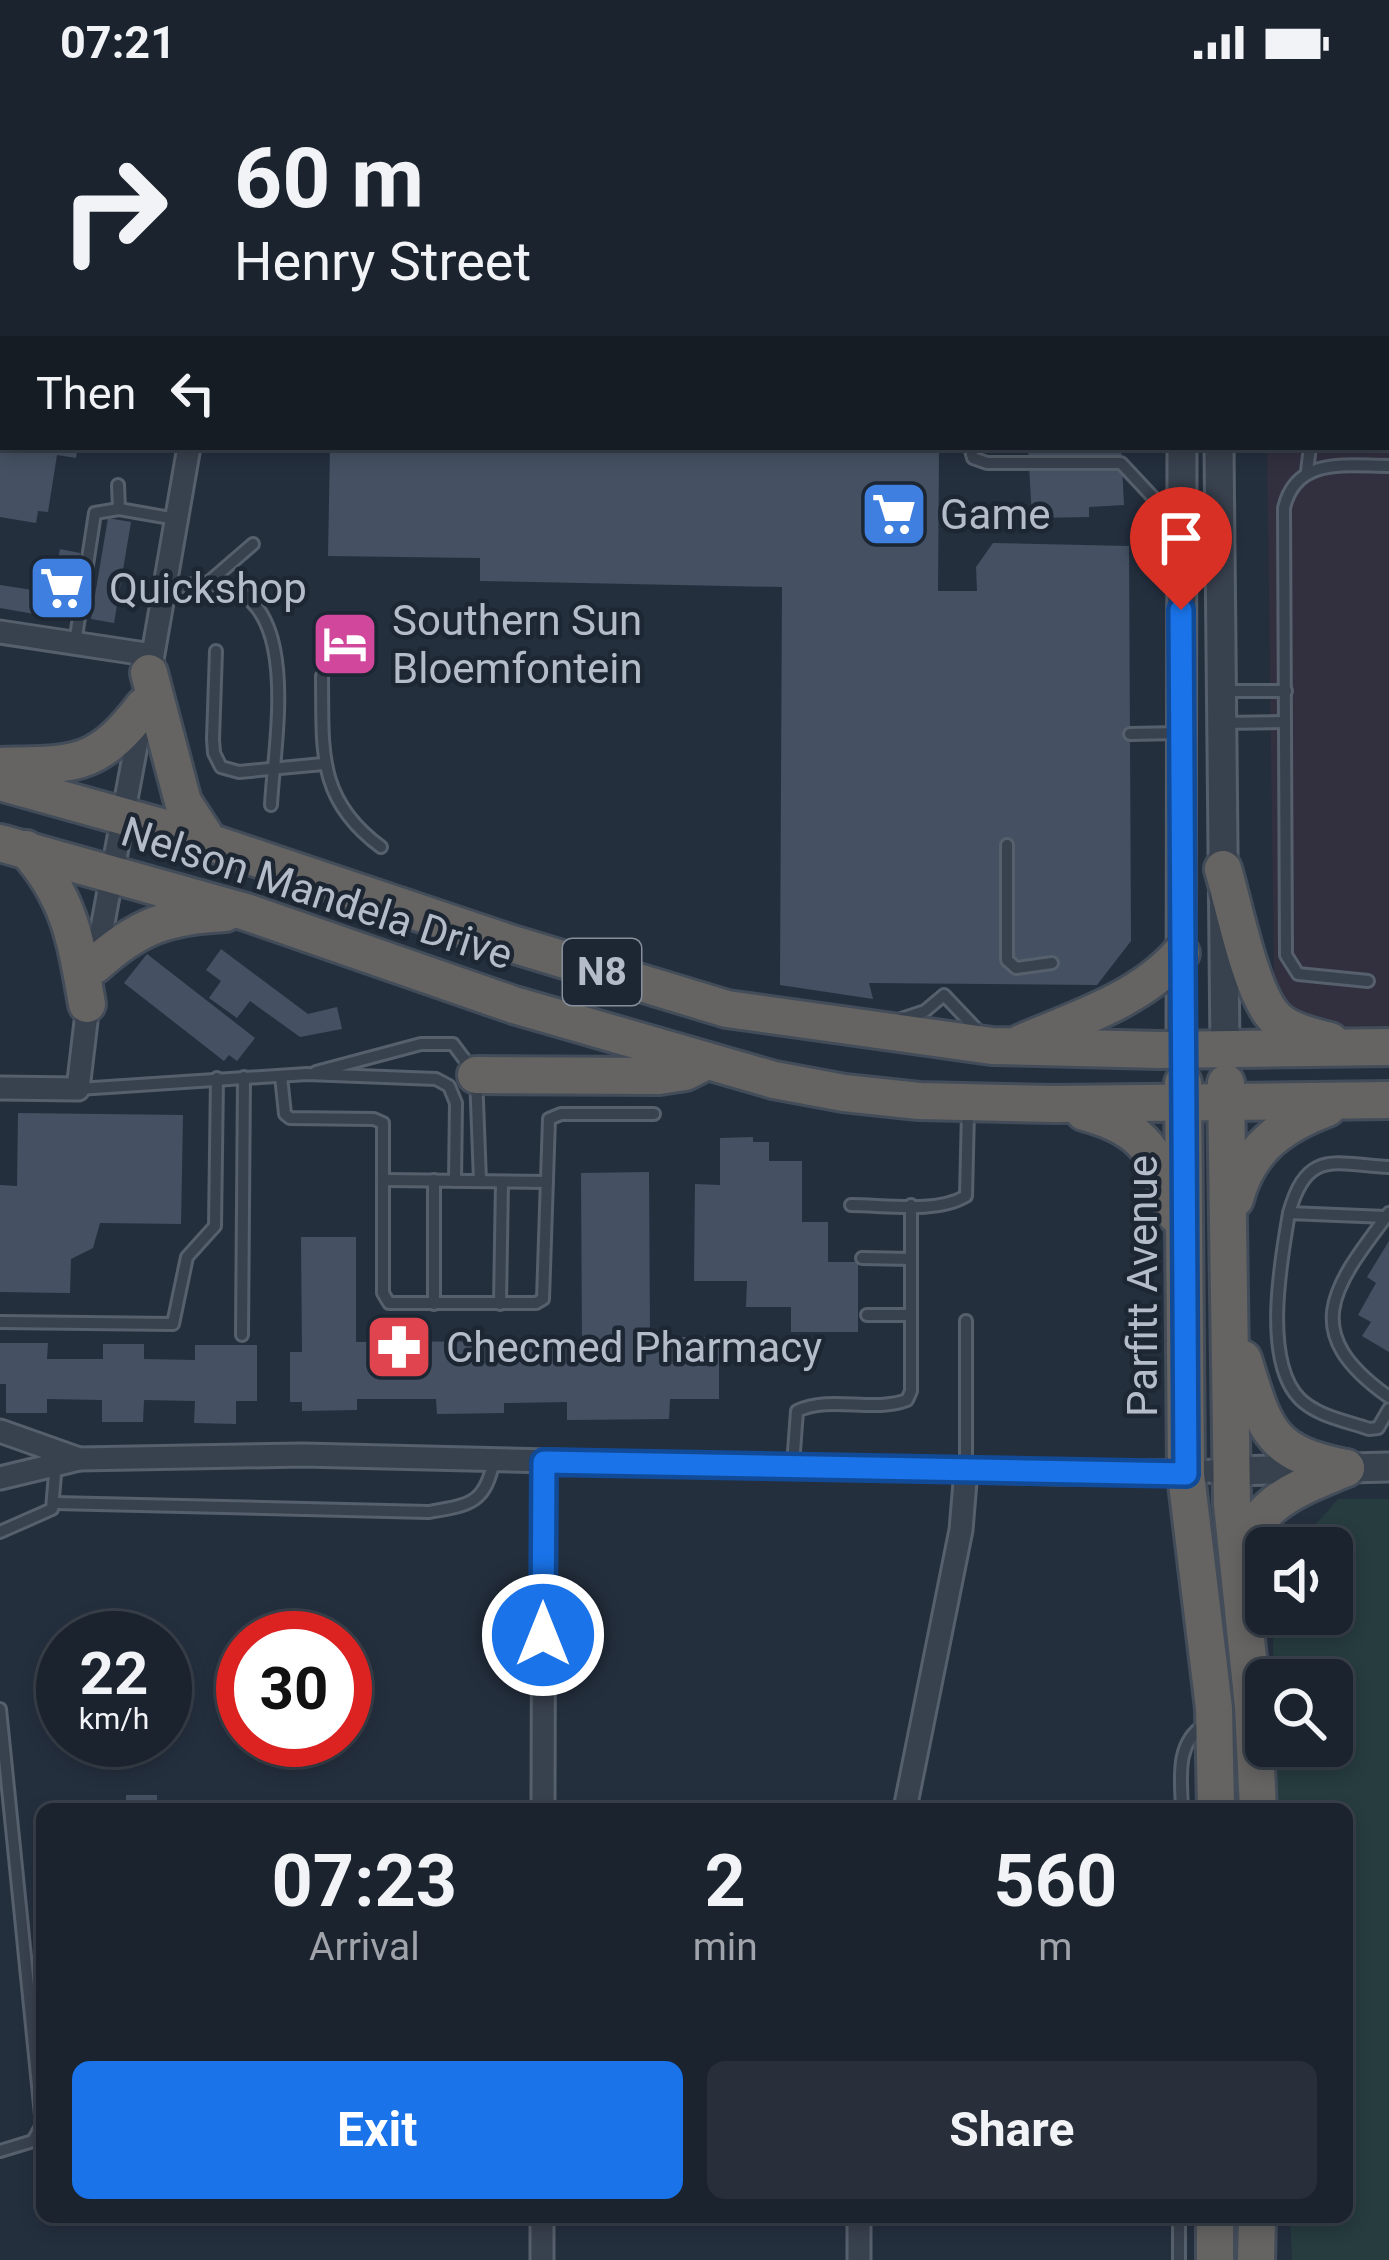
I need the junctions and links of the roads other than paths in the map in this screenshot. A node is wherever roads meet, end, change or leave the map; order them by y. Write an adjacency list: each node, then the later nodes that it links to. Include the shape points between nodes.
1 (188, 450): 12 (street)
2 (971, 450): 7 (lane, via 979,461)
3 (1024, 450): 7 (lane)
4 (1182, 450): 13 (street)
5 (1219, 450): 23 (street)
6 (1310, 450): 9 (lane)
7 (1024, 462): 13 (lane, via 1121,463)
8 (1389, 466): 9 (lane)
9 (1307, 472): 22 (lane, via 1284,508)
10 (118, 485): 11 (lane)
11 (119, 509): 12 (lane); 18 (lane, via 95,513)
12 (176, 519): 16 (street)
13 (1181, 527): 25 (street)
14 (253, 544): 15 (lane)
15 (202, 585): 16 (lane); 29 (lane, via 244,594 274,638)
16 (165, 588): 21 (street)
17 (0, 633): 18 (street)
18 (75, 643): 21 (street)
19 (216, 651): 29 (lane, via 214,753 221,767 238,772)
20 (322, 676): 27 (lane)
21 (148, 678): 28 (highway, via 120,737 88,758); 32 (street); 34 (highway, via 183,802)
22 (1286, 692): 23 (lane); 24 (lane)
23 (1221, 703): 24 (lane); 33 (street, via 1205,703 1198,714); 38 (street)
24 (1286, 722): 44 (lane, via 1286,955 1298,974)
25 (1181, 733): 26 (lane); 33 (street)
26 (1130, 734)
27 (323, 764): 29 (lane); 37 (lane, via 355,828)
28 (0, 766)
29 (272, 770): 31 (lane)
30 (0, 782): 32 (highway, Nelson Mandela Drive / N8)
31 (271, 806)
32 (122, 815): 34 (highway, Nelson Mandela Drive / N8); 39 (street)
33 (1181, 839): 41 (street)
34 (209, 842): 46 (highway, Nelson Mandela Drive / N8, via 727,1009)
35 (1007, 845): 42 (lane, via 1007,960 1016,968)
36 (13, 846): 39 (highway, Nelson Mandela Drive / N8); 45 (highway, via 44,869 70,916)
37 (382, 847)
38 (1223, 869): 47 (highway, via 1271,1015 1310,1036); 48 (street)
39 (110, 872): 40 (highway, Nelson Mandela Drive / N8); 43 (street)
40 (247, 912): 43 (highway, via 151,924); 50 (highway, Nelson Mandela Drive / N8, via 514,1005)
41 (1181, 953): 46 (highway, via 1138,990); 49 (street)
42 (1052, 963)
43 (95, 965): 45 (street)
44 (1368, 981)
45 (87, 1004): 57 (street)
46 (1002, 1047): 49 (highway, Nelson Mandela Drive / N8)
47 (1372, 1048): 48 (highway, N8)
48 (1225, 1049): 49 (highway, Nelson Mandela Drive / N8); 61 (highway, Parfitt Avenue)
49 (1181, 1050): 62 (highway, Parfitt Avenue)
50 (707, 1061): 55 (highway, via 659,1076); 60 (highway, Nelson Mandela Drive / N8, via 844,1093)
51 (307, 1075): 52 (lane); 55 (lane); 55 (lane, via 438,1041 462,1052)
52 (281, 1076): 53 (lane); 66 (lane, via 290,1118 383,1123)
53 (244, 1077): 54 (lane); 87 (lane)
54 (218, 1078): 57 (lane); 86 (lane, via 215,1226 187,1257 172,1324)
55 (462, 1080): 68 (lane); 69 (lane)
56 (0, 1088): 57 (street)
57 (78, 1089)
58 (1389, 1100): 59 (highway, Nelson Mandela Drive / N8)
59 (1348, 1101): 61 (highway, Nelson Mandela Drive / N8); 76 (highway, via 1291,1123 1255,1154)
60 (968, 1102): 63 (highway, Nelson Mandela Drive / N8); 73 (lane, via 966,1196)
61 (1226, 1102): 62 (highway, Nelson Mandela Drive / N8); 76 (highway, Parfitt Avenue)
62 (1185, 1103): 63 (highway, Nelson Mandela Drive / N8); 77 (highway, Parfitt Avenue)
63 (1055, 1104): 77 (highway, via 1124,1125 1150,1148)
64 (654, 1114): 71 (lane, via 553,1115)
65 (1389, 1167): 74 (lane, via 1310,1169)
66 (385, 1180): 67 (lane); 80 (lane, via 384,1297)
67 (434, 1180): 68 (lane); 80 (lane)
68 (455, 1181): 69 (lane)
69 (480, 1181): 70 (lane)
70 (502, 1182): 71 (lane); 81 (lane)
71 (547, 1182): 81 (lane, via 546,1295)
72 (851, 1204): 73 (lane)
73 (911, 1205): 79 (lane)
74 (1289, 1213): 75 (lane); 89 (lane, via 1278,1313 1290,1387 1313,1409 1369,1429)
75 (1388, 1215): 88 (lane, via 1332,1307 1341,1353)
76 (1228, 1238): 83 (highway, Parfitt Avenue)
77 (1186, 1246): 99 (highway, Parfitt Avenue)
78 (862, 1258): 79 (lane)
79 (911, 1258): 82 (lane)
80 (434, 1304): 81 (lane)
81 (500, 1304)
82 (911, 1315): 84 (lane); 94 (lane, via 907,1400 797,1411)
83 (1228, 1315): 95 (highway, via 1268,1431 1310,1461); 98 (highway, Parfitt Avenue)
84 (867, 1316)
85 (966, 1321): 97 (lane)
86 (0, 1322)
87 (242, 1335)
88 (1389, 1397)
89 (1389, 1409)
90 (0, 1430): 91 (street)
91 (56, 1456): 92 (street); 100 (street); 101 (lane)
92 (494, 1460): 93 (street); 101 (lane, via 482,1496 428,1512)
93 (544, 1462): 94 (street); 107 (street)
94 (793, 1467): 97 (street)
95 (1346, 1468): 96 (street); 98 (street); 103 (highway, via 1271,1502 1246,1538)
96 (1389, 1468)
97 (966, 1470): 99 (street); 108 (street)
98 (1233, 1471): 99 (street); 103 (highway, Parfitt Avenue)
99 (1186, 1474): 105 (highway, Parfitt Avenue)
100 (0, 1478)
101 (55, 1503): 102 (lane)
102 (0, 1532)
103 (1238, 1576): 111 (highway, Parfitt Avenue)
104 (0, 1709): 106 (lane)
105 (1215, 1718): 109 (lane, via 1192,1732 1180,1769); 110 (highway, Parfitt Avenue)
106 (3, 1764): 112 (lane)
107 (543, 1803)
108 (905, 1803)
109 (1182, 1803)
110 (1216, 1803)
111 (1258, 1803)
112 (36, 2069)
113 (36, 2136): 114 (lane)
114 (0, 2151)
115 (542, 2223): 120 (street)
116 (859, 2223): 121 (street)
117 (1179, 2223): 122 (lane)
118 (1215, 2223): 123 (highway)
119 (1257, 2223): 124 (highway)
120 (542, 2260)
121 (860, 2260)
122 (1179, 2260)
123 (1214, 2260)
124 (1256, 2260)

